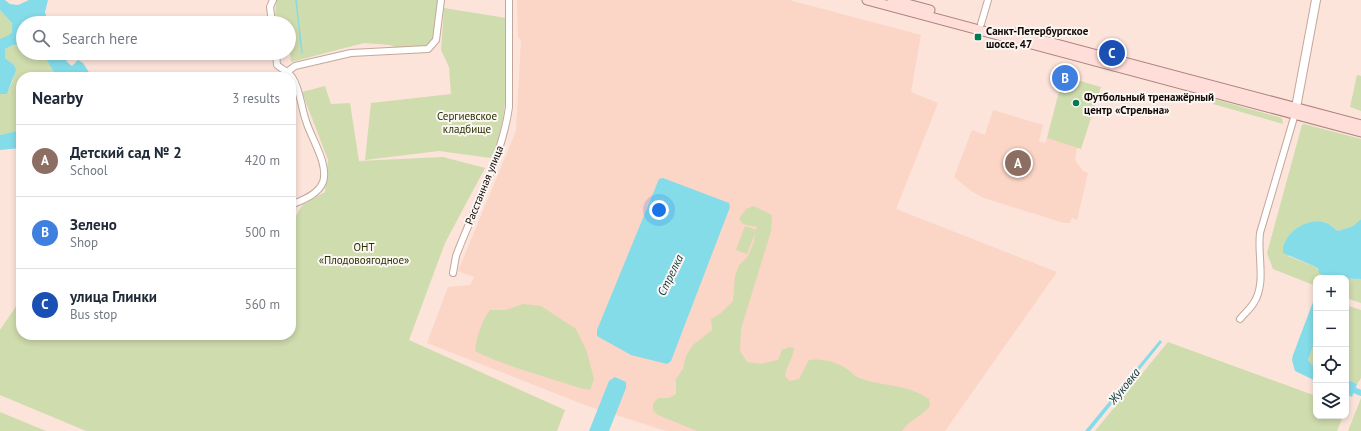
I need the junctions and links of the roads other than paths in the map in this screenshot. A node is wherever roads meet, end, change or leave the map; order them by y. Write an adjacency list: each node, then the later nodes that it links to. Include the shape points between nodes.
1 (272, 0): 8 (street)
2 (441, 0): 11 (street, via 436,40 428,49 351,53 295,66)
3 (509, 0): 17 (street, Расстанная улица, via 507,122 456,256)
4 (867, 0): 13 (main road)
5 (892, 0): 9 (main road)
6 (988, 0): 9 (street)
7 (1316, 0): 13 (main road)
8 (271, 16)
9 (981, 24): 13 (main road)
10 (277, 60): 11 (street, via 277,65)
11 (287, 72)
12 (296, 89): 16 (street, via 306,122 318,149 323,173 323,182 318,191)
13 (1295, 111): 14 (main road); 15 (main road); 18 (street, via 1261,228 1258,251 1261,276 1258,292 1254,304)
14 (1361, 125)
15 (1361, 132)
16 (296, 202)
17 (453, 273)
18 (1240, 319)

